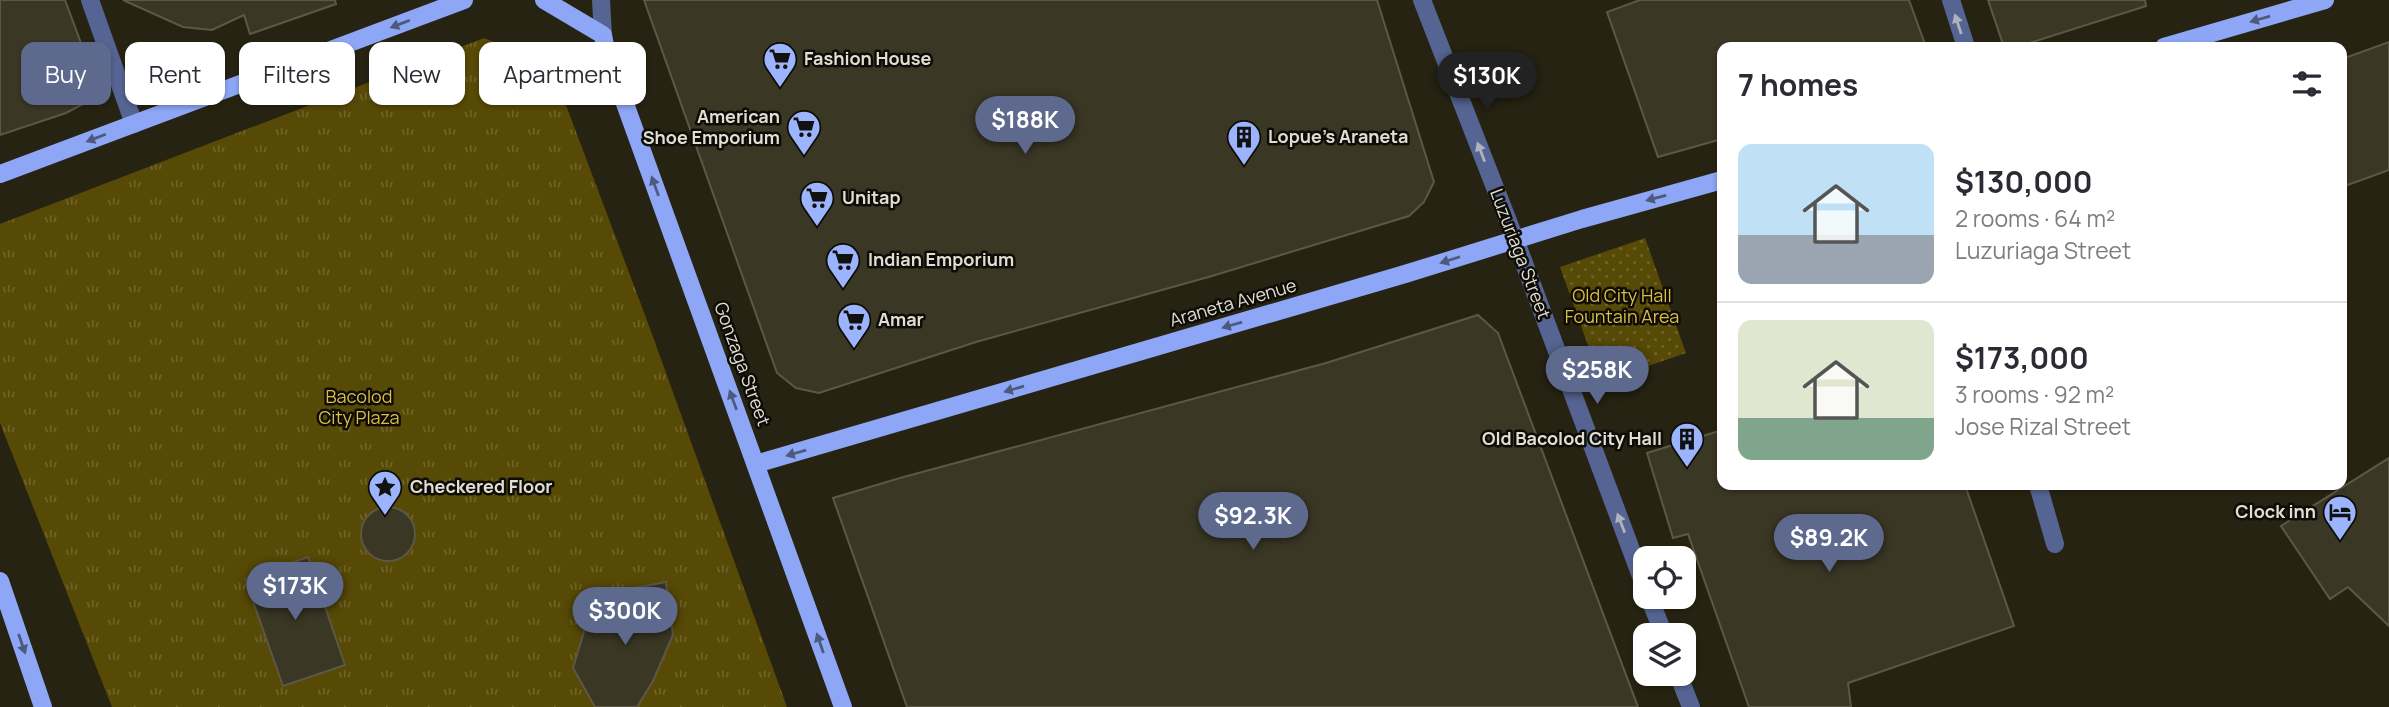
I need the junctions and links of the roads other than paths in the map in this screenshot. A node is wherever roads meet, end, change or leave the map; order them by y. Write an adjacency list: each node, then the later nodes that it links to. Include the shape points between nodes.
1 (90, 0): 11 (street)
2 (464, 0): 11 (main road, one-way to 11)
3 (544, 0): 8 (main road)
4 (601, 0): 8 (street)
5 (1422, 0): 14 (street, Luzuriaga Street, one-way to 5)
6 (1951, 0): 9 (street, one-way to 6)
7 (2325, 0): 10 (main road, one-way to 10)
8 (603, 35): 15 (main road, Gonzaga Street, one-way to 8)
9 (1964, 42)
10 (2181, 42)
11 (134, 124): 12 (main road, one-way to 12)
12 (0, 174)
13 (1717, 181): 14 (main road, Araneta Avenue, one-way to 14)
14 (1515, 239): 15 (main road, Araneta Avenue, one-way to 15); 18 (street, Luzuriaga Street, one-way to 14)
15 (756, 464): 22 (main road, Gonzaga Street, one-way to 15)
16 (2039, 490): 17 (street)
17 (2055, 544)
18 (1633, 555)
19 (0, 581): 21 (main road, one-way to 21)
20 (1683, 686): 23 (street)
21 (44, 707)
22 (843, 707)
23 (1691, 707)

